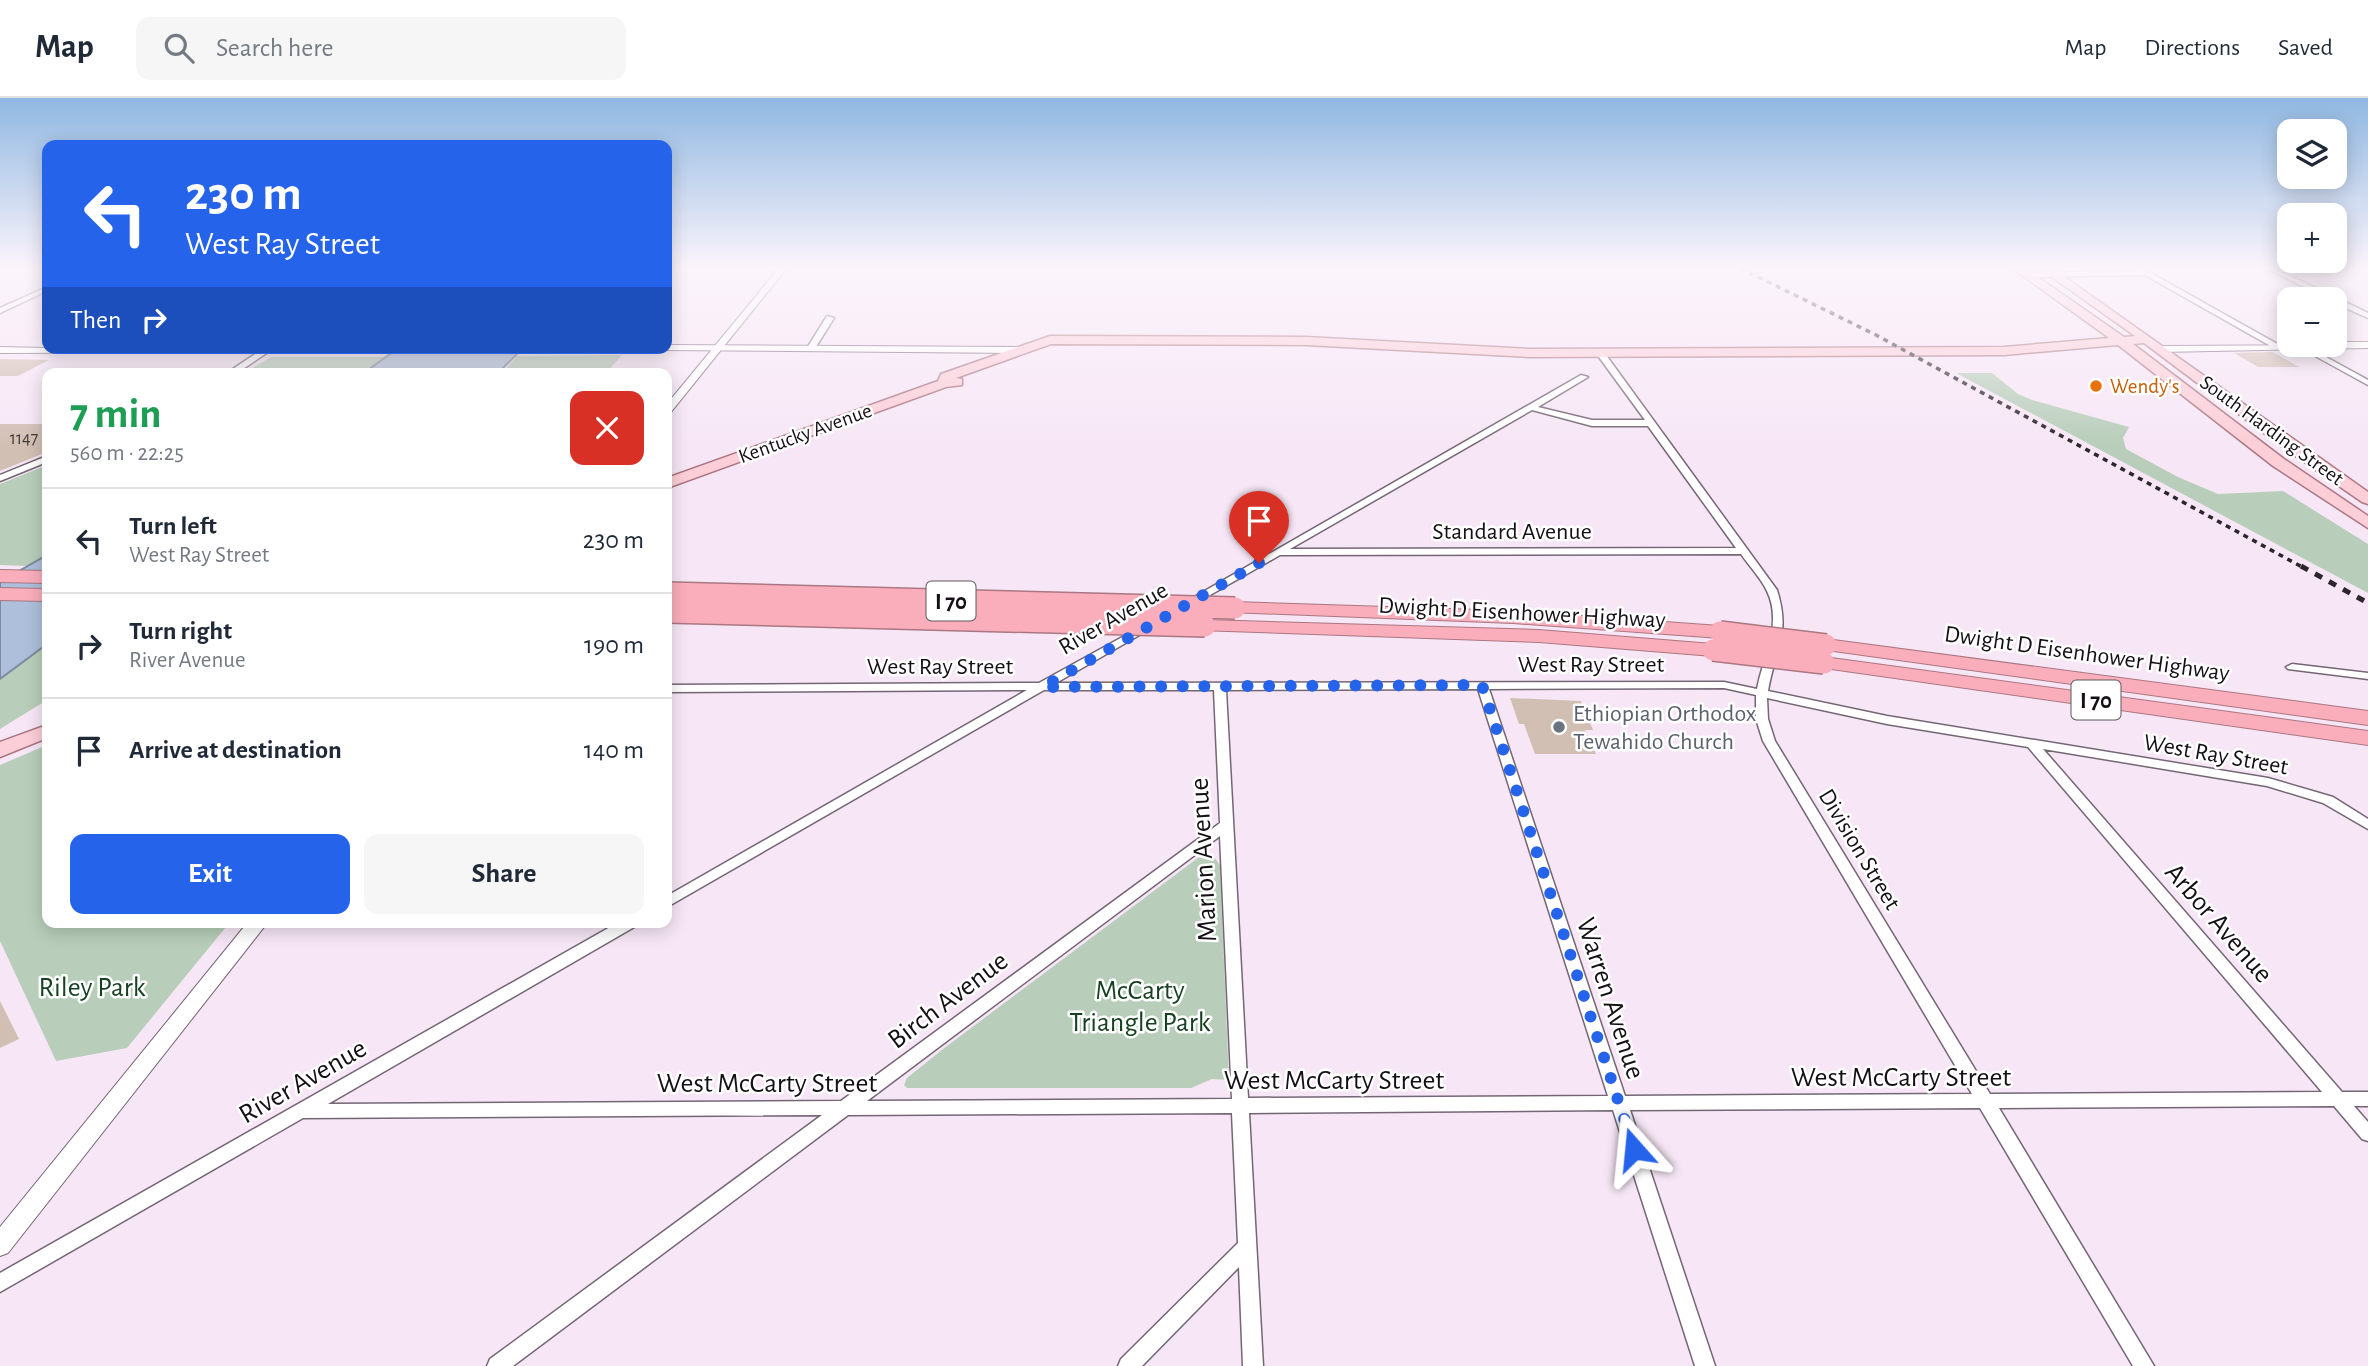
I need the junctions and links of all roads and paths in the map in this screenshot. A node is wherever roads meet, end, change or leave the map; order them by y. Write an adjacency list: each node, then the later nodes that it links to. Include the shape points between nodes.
1 (734, 327): 18 (street)
2 (824, 327): 19 (street)
3 (2099, 327): 15 (main road, South Harding Street)
4 (2130, 327): 10 (main road, South Harding Street)
5 (2243, 327): 6 (street)
6 (2261, 337): 7 (main road); 10 (main road); 16 (street)
7 (2277, 338)
8 (2347, 338): 9 (main road)
9 (2368, 338)
10 (2147, 339): 15 (main road); 22 (main road, South Harding Street)
11 (1051, 345): 12 (main road, Kentucky Avenue, via 1082,340 1257,340); 20 (main road, via 888,343); 21 (main road); 26 (main road, Kentucky Avenue); 35 (main road, Kentucky Avenue, via 959,382)
12 (1368, 345): 21 (main road); 27 (main road)
13 (2347, 345): 14 (main road)
14 (2368, 345)
15 (2125, 346): 22 (main road); 30 (main road, via 1973,361); 44 (main road, South Harding Street, via 2289,471)
16 (2277, 346): 22 (main road)
17 (672, 348): 18 (main road)
18 (717, 348): 19 (main road); 37 (street)
19 (810, 348): 20 (main road)
20 (863, 348): 25 (main road)
21 (1258, 348): 28 (main road)
22 (2161, 349): 43 (main road, South Harding Street)
23 (0, 350): 24 (main road)
24 (42, 350)
25 (973, 350): 26 (main road); 32 (main road)
26 (1022, 350): 32 (main road, Kentucky Avenue)
27 (1480, 352): 28 (main road); 30 (main road)
28 (1387, 353): 30 (main road)
29 (262, 354): 33 (street)
30 (1603, 357): 39 (street, Division Street)
31 (2321, 357): 36 (street)
32 (986, 362): 35 (main road, Kentucky Avenue, via 946,377)
33 (239, 368)
34 (1584, 377): 38 (street, River Avenue)
35 (944, 383): 42 (main road, Kentucky Avenue)
36 (2368, 383)
37 (672, 404)
38 (1530, 407): 39 (street, via 1592,423); 46 (street, River Avenue)
39 (1651, 424): 45 (street, Division Street)
40 (42, 461): 41 (street)
41 (0, 478)
42 (672, 481)
43 (2368, 499)
44 (2368, 523)
45 (1745, 551): 46 (street, Standard Avenue); 61 (street, Division Street, via 1772,590 1780,619)
46 (1279, 552): 58 (street, River Avenue)
47 (0, 576): 48 (highway)
48 (42, 577)
49 (672, 593): 53 (highway, Dwight D Eisenhower Highway / I 70, bridge, via 1513,617)
50 (0, 594): 51 (highway)
51 (42, 595)
52 (672, 612): 53 (highway, Dwight D Eisenhower Highway / I 70, bridge)
53 (1717, 641): 54 (highway, Dwight D Eisenhower Highway / I 70, bridge)
54 (1825, 654): 62 (highway, Dwight D Eisenhower Highway / I 70); 64 (highway, Dwight D Eisenhower Highway / I 70)
55 (2292, 667): 56 (street)
56 (2368, 676)
57 (1482, 685): 59 (street, West Ray Street); 61 (street, West Ray Street, via 1717,685); 75 (street, Warren Avenue)
58 (1043, 687): 59 (street, West Ray Street); 60 (street, West Ray Street); 69 (street, River Avenue)
59 (1220, 687): 67 (street, Marion Avenue)
60 (672, 688)
61 (1759, 692): 65 (street, West Ray Street, via 1870,717); 74 (street, Division Street, via 1762,722 1774,750)
62 (2368, 718)
63 (42, 733): 66 (main road)
64 (2368, 738)
65 (2032, 744): 68 (street, West Ray Street, via 2268,782 2314,794); 73 (street, Arbor Avenue)
66 (0, 750)
67 (1227, 824): 76 (street, Marion Avenue); 77 (street, Birch Avenue)
68 (2368, 825)
69 (672, 899)
70 (254, 928): 80 (street)
71 (621, 928): 78 (street, River Avenue)
72 (2368, 1099): 73 (street, West McCarty Street)
73 (2338, 1100): 74 (street, West McCarty Street); 79 (street, Arbor Avenue)
74 (1985, 1102): 75 (street, West McCarty Street); 87 (street, Division Street)
75 (1619, 1104): 76 (street, West McCarty Street); 86 (street, Warren Avenue)
76 (1240, 1106): 77 (street, West McCarty Street); 81 (street, Marion Avenue)
77 (844, 1108): 78 (street, West McCarty Street); 83 (street, Birch Avenue)
78 (301, 1111): 82 (street, River Avenue)
79 (2368, 1134)
80 (0, 1245)
81 (1247, 1246): 84 (street); 85 (street, Marion Avenue)
82 (0, 1283)
83 (497, 1366)
84 (1128, 1366)
85 (1253, 1366)
86 (1705, 1366)
87 (2144, 1366)

